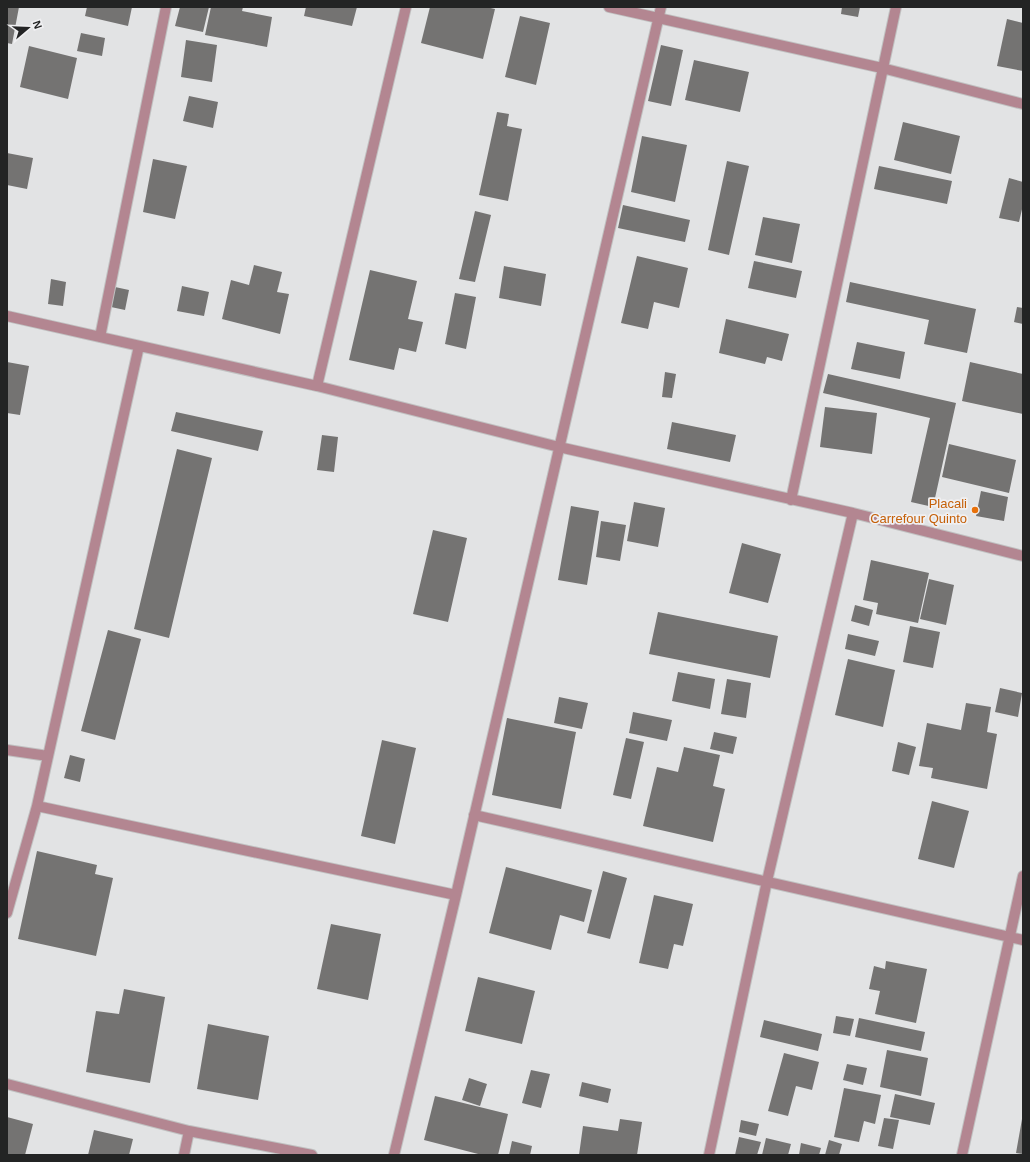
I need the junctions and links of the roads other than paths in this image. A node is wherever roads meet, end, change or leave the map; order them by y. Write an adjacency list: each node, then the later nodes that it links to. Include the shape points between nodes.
1 (166, 7): 10 (street)
2 (406, 7): 12 (street)
3 (609, 7): 6 (street)
4 (661, 7): 6 (street)
5 (896, 7): 7 (street)
6 (659, 18): 7 (street); 13 (street)
7 (882, 68): 8 (street); 14 (street)
8 (1023, 104)
9 (7, 316): 10 (street)
10 (100, 337): 11 (street)
11 (139, 346): 12 (street); 18 (street)
12 (318, 386): 13 (street)
13 (559, 448): 14 (street); 20 (street)
14 (790, 500): 15 (street)
15 (852, 513): 16 (street); 22 (street)
16 (1023, 556)
17 (7, 750): 18 (street)
18 (48, 756): 19 (street)
19 (37, 806): 23 (street); 24 (street)
20 (474, 815): 22 (street); 23 (street)
21 (1023, 876): 25 (street)
22 (767, 881): 25 (street); 32 (street)
23 (456, 894): 31 (street)
24 (7, 913)
25 (1009, 937): 26 (street); 33 (street)
26 (1023, 940)
27 (7, 1084): 28 (street)
28 (189, 1130): 29 (street); 30 (street)
29 (184, 1155)
30 (312, 1155)
31 (394, 1155)
32 (709, 1155)
33 (962, 1155)

